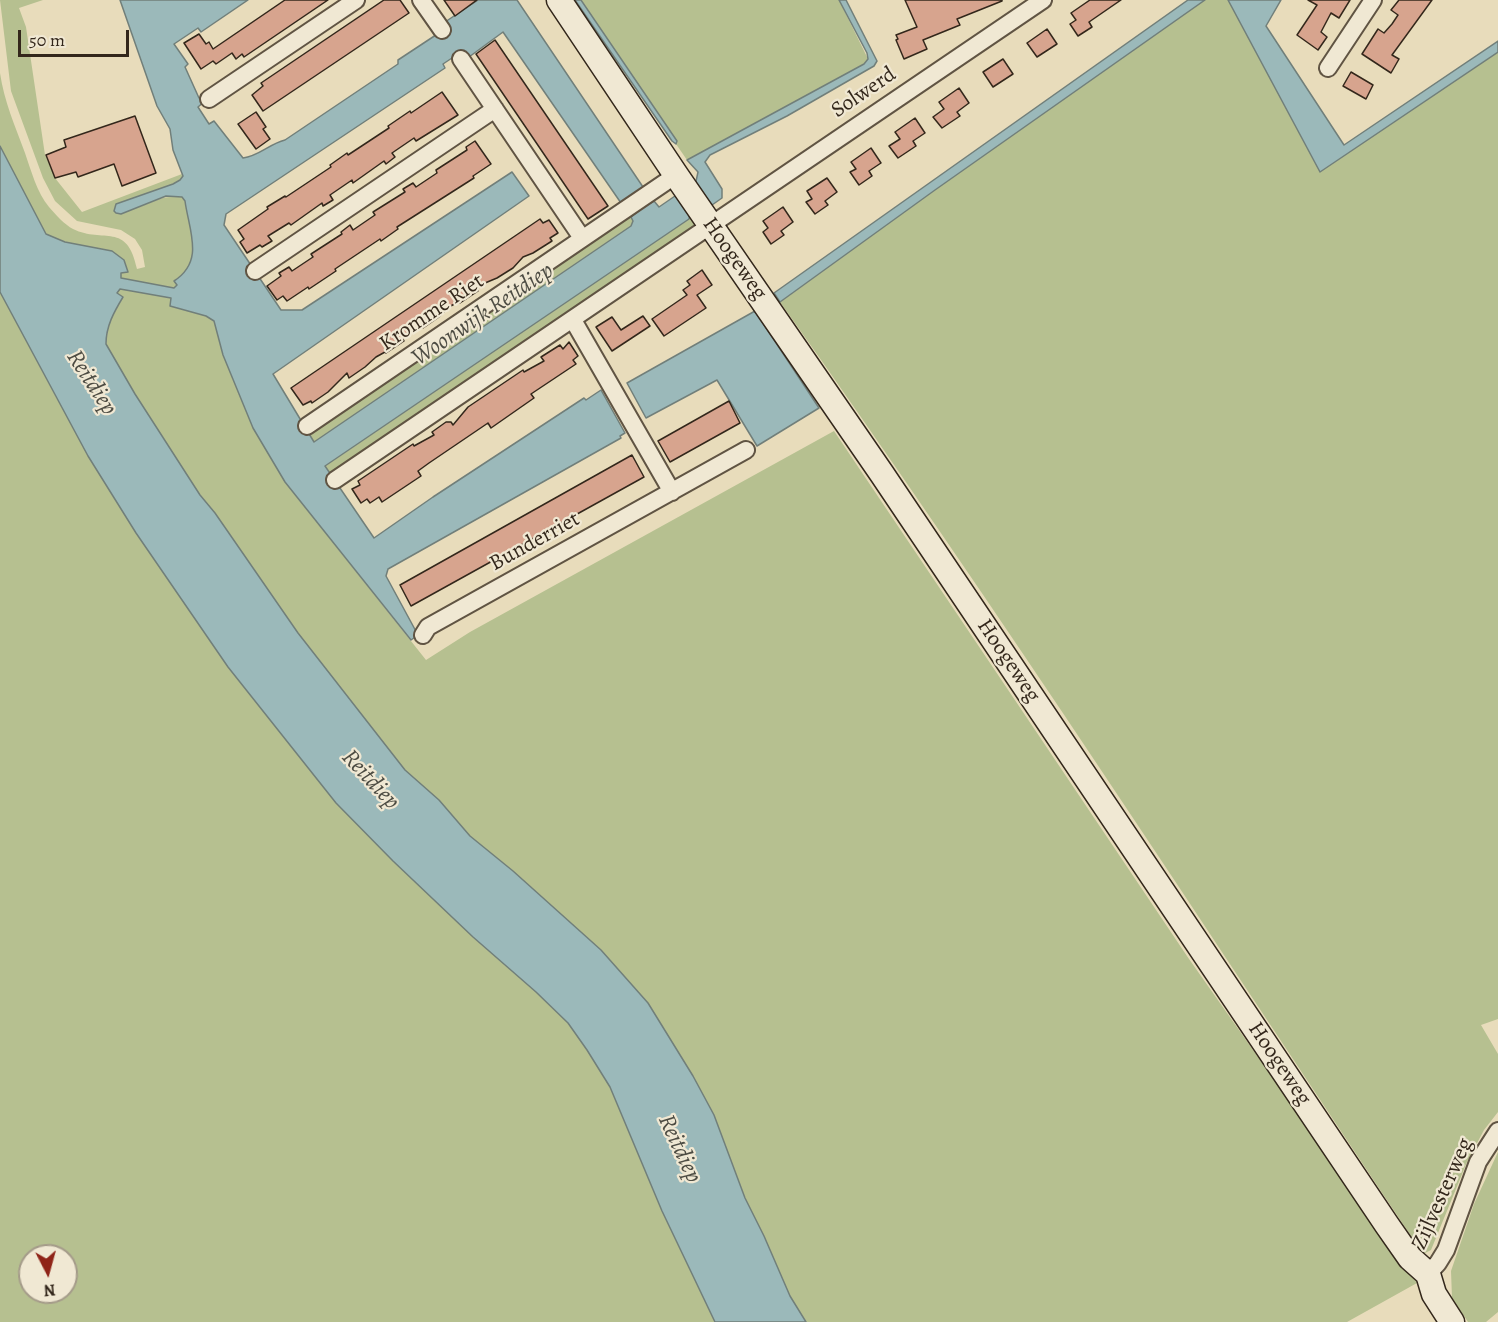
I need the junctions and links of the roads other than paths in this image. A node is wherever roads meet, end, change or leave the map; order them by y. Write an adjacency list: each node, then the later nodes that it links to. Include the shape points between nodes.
1 (356, 0): 9 (street)
2 (421, 0): 6 (street)
3 (560, 0): 11 (street, Hoogeweg)
4 (1043, 0): 12 (street, Solwerd)
5 (1373, 0): 8 (street)
6 (442, 30)
7 (461, 58): 10 (street)
8 (1328, 68)
9 (209, 99)
10 (495, 109): 13 (street); 14 (street)
11 (679, 180): 12 (street, Hoogeweg); 13 (street, Kromme Riet, via 655,189)
12 (707, 219): 15 (street); 22 (street, Hoogeweg, via 1393,1234)
13 (582, 238): 16 (street, Kromme Riet)
14 (255, 272)
15 (573, 320): 18 (street); 19 (street)
16 (307, 426)
17 (746, 450): 19 (street, Bunderriet)
18 (335, 480)
19 (672, 492): 20 (street, Bunderriet, via 428,627)
20 (423, 635)
21 (1498, 1131): 22 (street, Zijlvesterweg, via 1478,1162 1446,1250)
22 (1428, 1274): 23 (street, Hoogeweg, via 1434,1294)
23 (1452, 1322)

